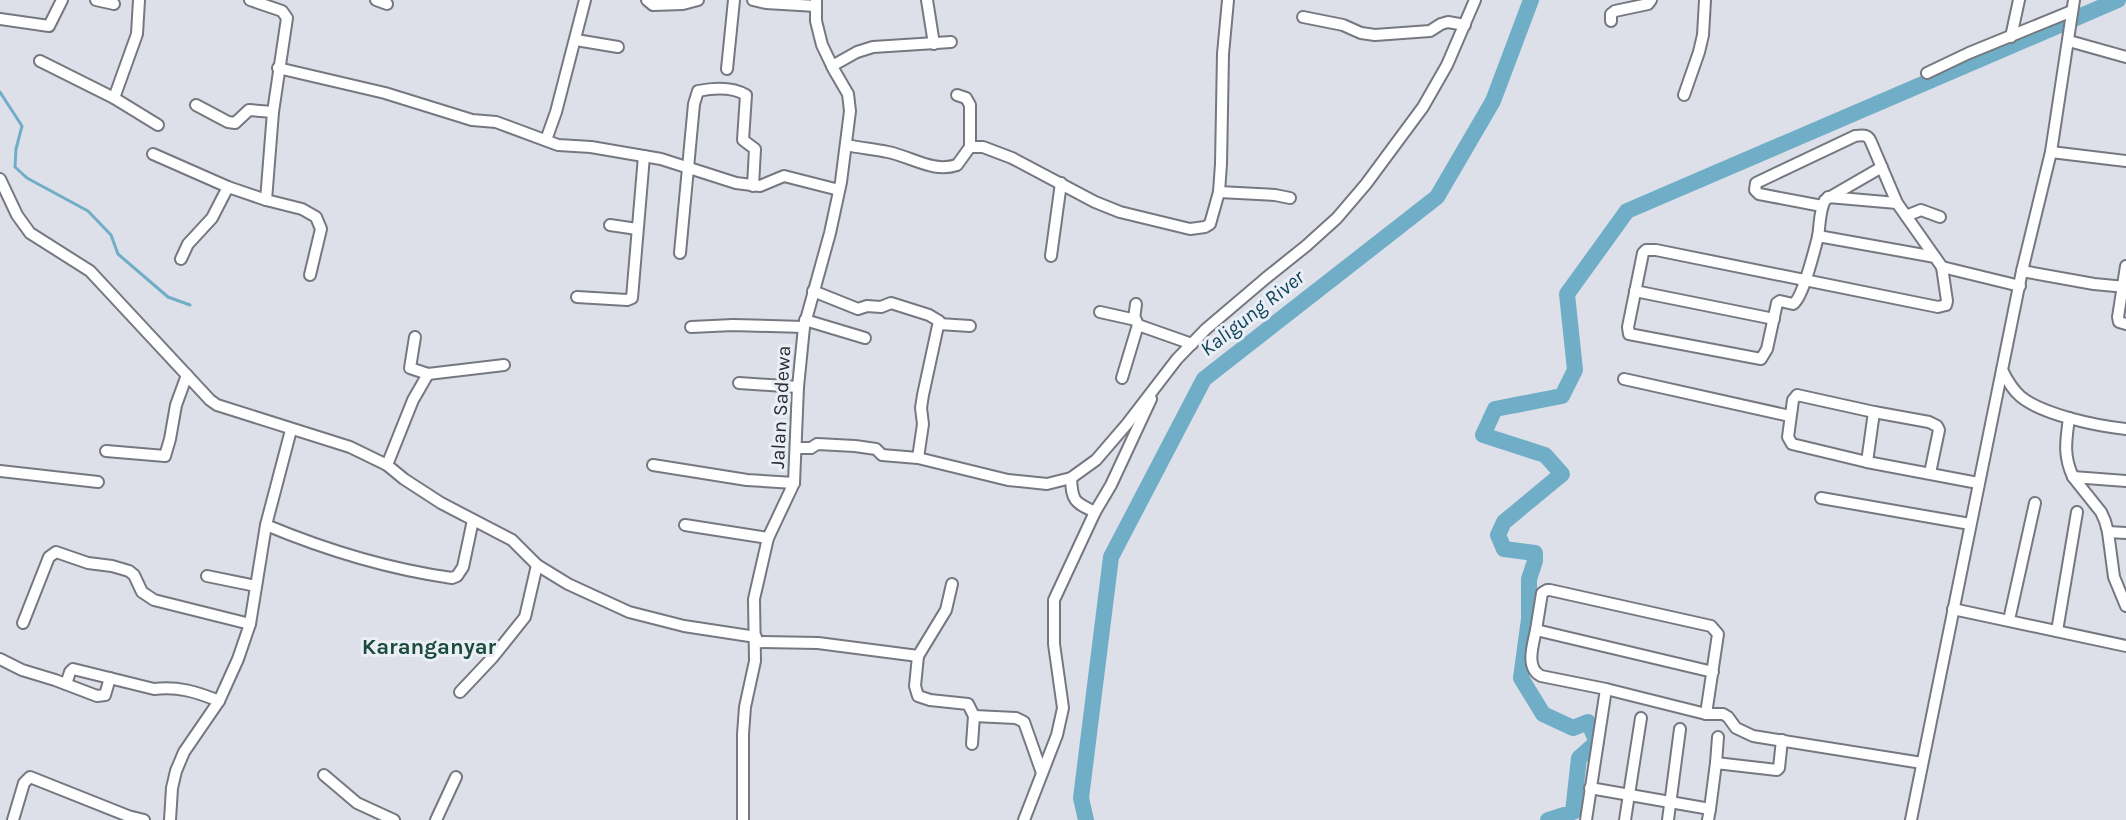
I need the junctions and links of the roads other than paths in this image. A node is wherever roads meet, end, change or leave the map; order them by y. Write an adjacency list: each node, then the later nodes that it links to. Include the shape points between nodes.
1 (62, 0): 23 (street, via 49,26)
2 (96, 0): 19 (street)
3 (139, 0): 40 (street, via 137,34)
4 (250, 0): 17 (street)
5 (375, 0): 20 (street)
6 (585, 0): 28 (street)
7 (647, 0): 8 (street, via 653,4 682,4)
8 (698, 0)
9 (734, 0): 36 (street)
10 (753, 0): 18 (street)
11 (927, 0): 30 (street)
12 (1227, 0): 58 (street)
13 (1475, 0): 25 (street)
14 (1651, 0): 24 (street, via 1615,11)
15 (1705, 0): 39 (street, via 1699,52)
16 (2019, 0): 26 (street)
17 (269, 3): 35 (street, via 287,18)
18 (816, 3): 34 (street, Jalan Sadewa, via 818,31)
19 (114, 4)
20 (387, 4)
21 (2072, 9): 26 (street); 27 (street)
22 (1303, 17): 25 (street, via 1375,35 1430,32 1448,22)
23 (0, 19)
24 (1611, 21)
25 (1465, 25): 93 (street, via 1423,107 1337,218)
26 (2011, 37): 37 (street)
27 (2069, 38): 32 (street); 47 (street)
28 (576, 40): 31 (street); 44 (street)
29 (951, 42): 30 (street)
30 (934, 44): 34 (street, via 873,46)
31 (618, 47)
32 (2126, 57)
33 (40, 61): 40 (street)
34 (839, 62): 45 (street, Jalan Sadewa, via 850,102)
35 (278, 68): 42 (street); 44 (street, via 385,93 472,120 496,122)
36 (727, 69)
37 (1927, 73)
38 (957, 95): 46 (street, via 966,98 970,105)
39 (1684, 95)
40 (114, 98): 43 (street)
41 (196, 105): 42 (street, via 228,123 235,123 249,110)
42 (273, 112): 60 (street)
43 (158, 125)
44 (546, 140): 49 (street, via 568,147)
45 (852, 146): 46 (street, via 943,168 957,165); 57 (street, Jalan Sadewa)
46 (970, 147): 54 (street, via 1003,154)
47 (2051, 152): 50 (street); 74 (street)
48 (153, 154): 56 (street)
49 (644, 156): 51 (street); 66 (street)
50 (2126, 161)
51 (688, 167): 55 (street); 55 (street, via 694,104 699,91 714,88 741,92 746,95 744,142 756,151); 68 (street)
52 (1882, 167): 61 (street); 61 (street, via 1870,138 1860,135 1756,183 1759,194); 62 (street)
53 (0, 179): 97 (street, via 30,233 90,272)
54 (1061, 183): 58 (street, via 1119,212 1190,229 1210,224); 69 (street)
55 (753, 186): 57 (street, via 765,186 784,176)
56 (228, 187): 60 (street); 71 (street, via 212,218 188,244)
57 (839, 190): 80 (street, Jalan Sadewa)
58 (1219, 192): 59 (street)
59 (1290, 198)
60 (266, 200): 75 (street, via 302,209 319,221 321,229)
61 (1825, 201): 62 (street); 67 (street)
62 (1897, 203): 63 (street)
63 (1906, 216): 64 (street, via 1921,210); 70 (street)
64 (1940, 217)
65 (610, 225): 66 (street)
66 (636, 229): 81 (street, via 632,298)
67 (1818, 236): 70 (street); 76 (street)
68 (680, 253)
69 (1051, 256)
70 (1935, 256): 73 (street)
71 (181, 259)
72 (2126, 266): 78 (street)
73 (1942, 267): 76 (street, via 1947,301 1942,307); 77 (street)
74 (2022, 270): 77 (street); 78 (street)
75 (310, 275)
76 (1804, 280): 79 (street, via 1650,250 1643,253); 84 (street, via 1796,303 1778,302)
77 (2020, 286): 95 (street)
78 (2124, 286): 88 (street, via 2118,317 2119,322)
79 (1635, 291): 84 (street); 84 (street, via 1628,330 1633,336 1761,359)
80 (819, 293): 86 (street, Jalan Sadewa); 87 (street, via 861,309 891,303 929,315)
81 (577, 297)
82 (1136, 304): 85 (street)
83 (1100, 312): 85 (street)
84 (1773, 319)
85 (1136, 322): 93 (street); 98 (street)
86 (808, 323): 90 (street); 92 (street); 101 (street, Jalan Sadewa)
87 (939, 324): 89 (street); 110 (street, via 925,382)
88 (2126, 324)
89 (970, 326)
90 (691, 327)
91 (415, 337): 96 (street, via 410,368)
92 (865, 338)
93 (1192, 344): 102 (street)
94 (504, 365): 96 (street)
95 (2002, 370): 105 (street, via 2012,388 2029,402); 121 (street)
96 (428, 374): 112 (street)
97 (187, 375): 107 (street, via 217,405); 109 (street, via 165,456)
98 (1122, 378)
99 (1624, 379): 104 (street)
100 (739, 383): 101 (street)
101 (798, 387): 108 (street, Jalan Sadewa)
102 (1155, 387): 117 (street, via 1096,460); 124 (street)
103 (1874, 412): 104 (street, via 1797,395); 111 (street); 115 (street, via 1937,426)
104 (1790, 416): 111 (street, via 1787,435 1792,444)
105 (2069, 418): 106 (street); 116 (street, via 2065,453)
106 (2126, 429)
107 (291, 430): 112 (street, via 350,447); 128 (street)
108 (800, 447): 110 (street, via 855,446 876,449 882,455); 120 (street, Jalan Sadewa)
109 (106, 451)
110 (918, 458): 117 (street, via 1008,480 1047,484)
111 (1867, 462): 115 (street)
112 (387, 465): 126 (street)
113 (653, 465): 120 (street)
114 (0, 471): 119 (street)
115 (1930, 473): 121 (street)
116 (2073, 477): 118 (street); 130 (street, via 2101,512)
117 (1071, 478): 124 (street, via 1074,500)
118 (2126, 481)
119 (98, 482)
120 (794, 483): 132 (street, Jalan Sadewa)
121 (1978, 483): 127 (street)
122 (1821, 498): 127 (street)
123 (2035, 503): 142 (street)
124 (1095, 512): 166 (street, via 1054,600 1054,644 1064,708)
125 (2077, 512): 146 (street)
126 (473, 520): 128 (street, via 463,567 453,578 371,562); 133 (street, via 517,544)
127 (1970, 524): 141 (street)
128 (266, 525): 138 (street)
129 (685, 525): 132 (street)
130 (2108, 532): 131 (street); 135 (street)
131 (2126, 533)
132 (768, 538): 147 (street, Jalan Sadewa, via 754,599)
133 (537, 566): 147 (street, via 629,612); 155 (street, via 525,617)
134 (207, 576): 138 (street)
135 (2114, 577): 136 (street); 139 (street)
136 (2126, 578)
137 (952, 584): 149 (street, via 946,610)
138 (256, 586): 144 (street)
139 (2123, 594): 140 (street)
140 (2126, 606)
141 (1953, 609): 142 (street); 165 (street)
142 (2009, 620): 146 (street)
143 (23, 623): 144 (street, via 50,557 56,552 129,571 142,592 154,600)
144 (250, 624): 156 (street)
145 (1536, 630): 151 (street); 151 (street, via 1542,593 1547,590 1711,626 1718,634); 154 (street, via 1531,665 1535,673)
146 (2057, 631): 148 (street)
147 (761, 641): 149 (street, via 818,643); 178 (street, Jalan Sadewa, via 745,707)
148 (2126, 646)
149 (918, 656): 158 (street, via 918,696 965,703)
150 (0, 659): 153 (street)
151 (1713, 672): 157 (street)
152 (110, 678): 153 (street, via 72,669); 153 (street, via 108,692 102,697); 156 (street, via 154,689 195,691)
153 (66, 684)
154 (1606, 688): 157 (street); 169 (street)
155 (460, 692)
156 (219, 701): 175 (street, via 184,752 176,771)
157 (1706, 714): 162 (street, via 1723,714 1747,734)
158 (974, 716): 163 (street); 166 (street, via 1016,718 1024,722)
159 (1641, 718): 170 (street)
160 (1680, 729): 171 (street)
161 (1718, 737): 164 (street)
162 (1782, 740): 164 (street, via 1777,770); 165 (street)
163 (972, 744)
164 (1716, 763): 172 (street)
165 (1922, 763): 183 (street)
166 (1042, 773): 179 (street)
167 (324, 775): 176 (street, via 357,803)
168 (456, 777): 177 (street)
169 (1590, 788): 170 (street); 180 (street)
170 (1629, 795): 171 (street); 181 (street)
171 (1671, 803): 172 (street); 182 (street)
172 (1709, 814)
173 (13, 820): 174 (street, via 24,783 30,777)
174 (144, 820)
175 (170, 820)
176 (394, 820)
177 (436, 820)
178 (743, 820)
179 (1024, 820)
180 (1586, 820)
181 (1625, 820)
182 (1668, 820)
183 (1911, 820)

